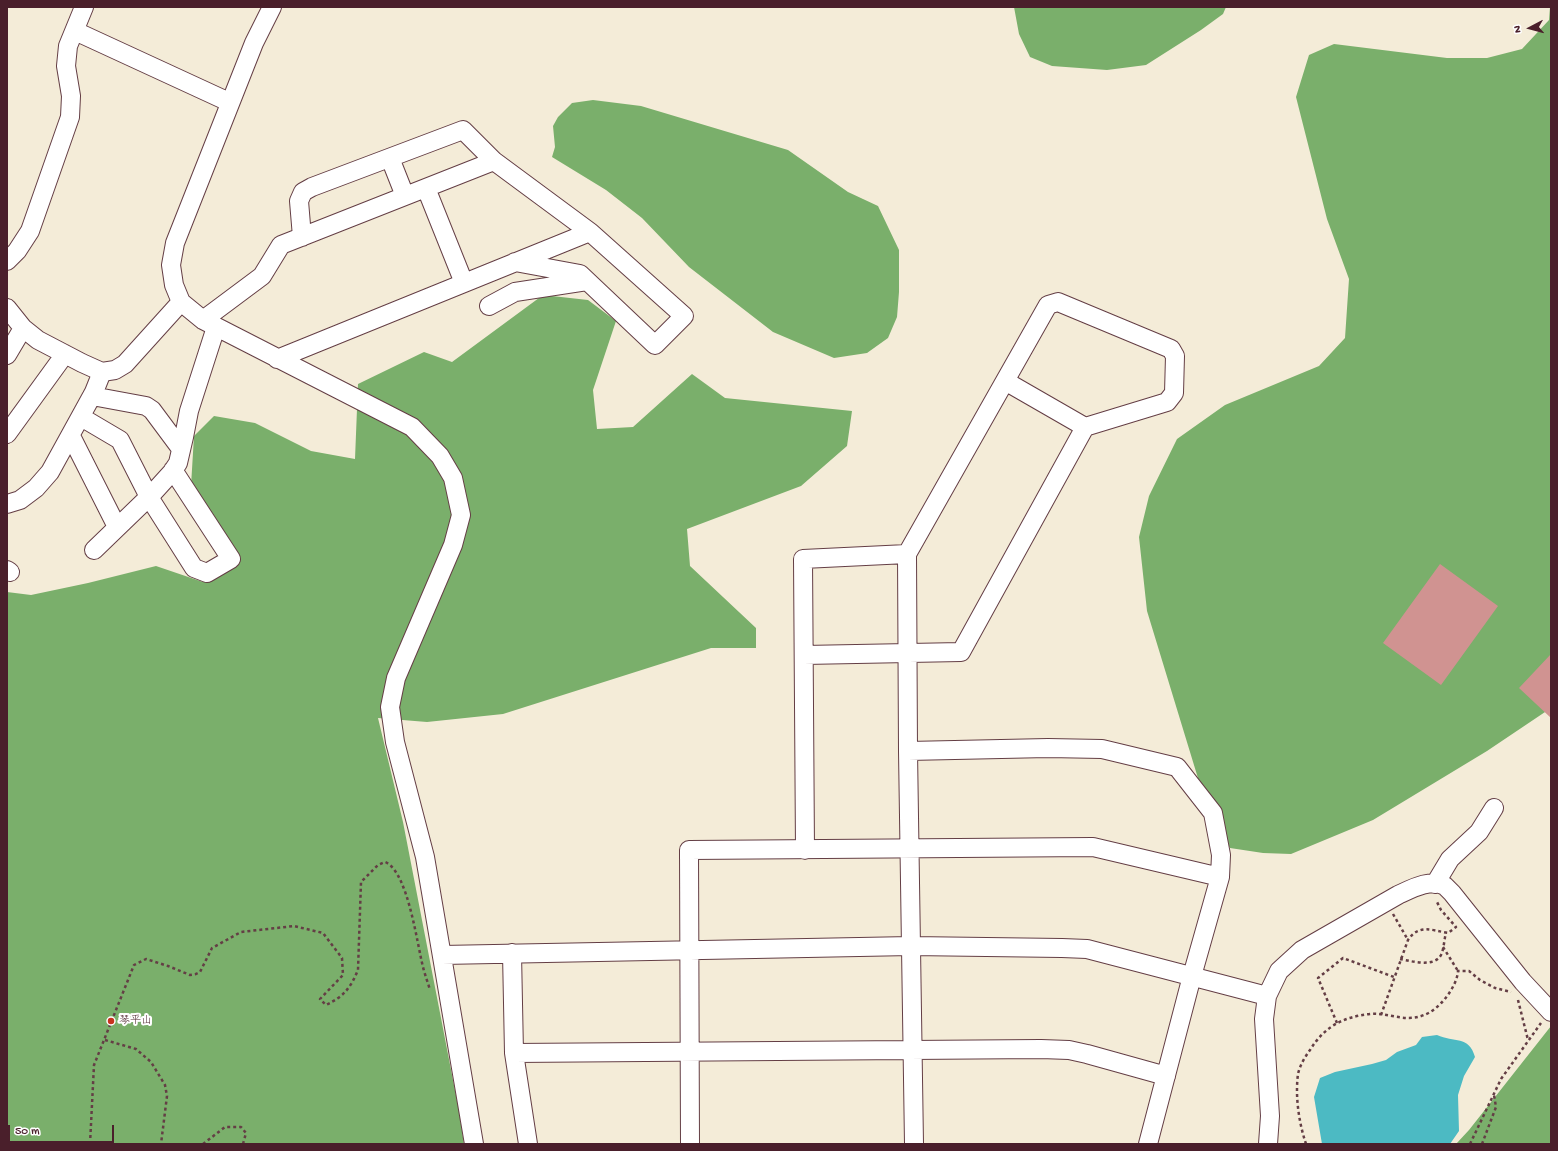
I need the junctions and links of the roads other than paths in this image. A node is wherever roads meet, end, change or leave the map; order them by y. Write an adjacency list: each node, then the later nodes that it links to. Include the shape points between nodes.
1 (84, 7): 3 (street)
2 (272, 7): 4 (street)
3 (75, 31): 4 (street); 11 (street, via 68,46 66,66 72,96 70,118 30,231)
4 (229, 102): 15 (street, via 175,243 171,265 174,285)
5 (390, 158): 6 (street, via 463,130); 8 (street); 10 (street, via 303,192 299,201)
6 (494, 161): 7 (street); 9 (street)
7 (426, 188): 8 (street); 14 (street)
8 (405, 196): 10 (street)
9 (590, 232): 12 (street); 13 (street, via 684,316 655,345)
10 (302, 236): 18 (street, via 281,245 262,276)
11 (7, 261)
12 (515, 262): 13 (street, via 580,274); 14 (street)
13 (587, 281): 16 (street, via 515,292)
14 (464, 283): 21 (street)
15 (181, 302): 18 (street); 22 (street, via 125,364 115,370)
16 (489, 306)
17 (12, 316): 19 (street, via 38,340); 20 (street)
18 (210, 324): 21 (street); 29 (street)
19 (65, 354): 22 (street); 27 (street)
20 (7, 355)
21 (277, 359): 47 (street, via 412,427 440,456 453,478 461,516 454,545 396,678 390,707 395,742 425,857)
22 (102, 372): 24 (street)
23 (1005, 381): 26 (street); 26 (street, via 1048,305 1058,302 1171,349 1175,356 1174,393 1167,402); 35 (street)
24 (92, 396): 25 (street); 29 (street, via 146,406 152,410)
25 (81, 417): 28 (street); 31 (street, via 120,440)
26 (1085, 427): 36 (street, via 961,652)
27 (7, 434)
28 (71, 436): 32 (street, via 50,472 36,488 20,500); 33 (street)
29 (181, 449): 30 (street, via 178,463)
30 (173, 470): 31 (street); 31 (street, via 231,559 207,573 194,568)
31 (149, 497): 33 (street)
32 (7, 504)
33 (117, 527): 34 (street)
34 (94, 550)
35 (907, 554): 36 (street); 37 (street, via 803,559)
36 (907, 653): 37 (street); 38 (street)
37 (804, 655): 41 (street)
38 (908, 751): 40 (street); 42 (street, via 1102,749 1177,767 1213,813 1221,855)
39 (1494, 808): 43 (street, via 1479,832 1450,859)
40 (909, 849): 41 (street); 42 (street, via 1093,846); 44 (street)
41 (805, 850): 45 (street, via 689,850)
42 (1220, 877): 48 (street)
43 (1436, 884): 49 (street, via 1413,887 1302,950 1279,971); 50 (street, via 1444,886 1452,893 1523,982)
44 (911, 946): 45 (street); 48 (street, via 1087,949); 51 (street)
45 (690, 950): 46 (street); 52 (street)
46 (512, 953): 47 (street); 53 (street)
47 (442, 955): 55 (street)
48 (1192, 976): 49 (street); 54 (street)
49 (1267, 996): 60 (street, via 1264,1019 1270,1116)
50 (1551, 1012)
51 (912, 1051): 52 (street); 54 (street, via 1069,1050); 58 (street)
52 (690, 1052): 53 (street); 57 (street)
53 (514, 1053): 56 (street)
54 (1166, 1076): 59 (street)
55 (474, 1144)
56 (528, 1144)
57 (690, 1144)
58 (914, 1144)
59 (1148, 1144)
60 (1268, 1144)

